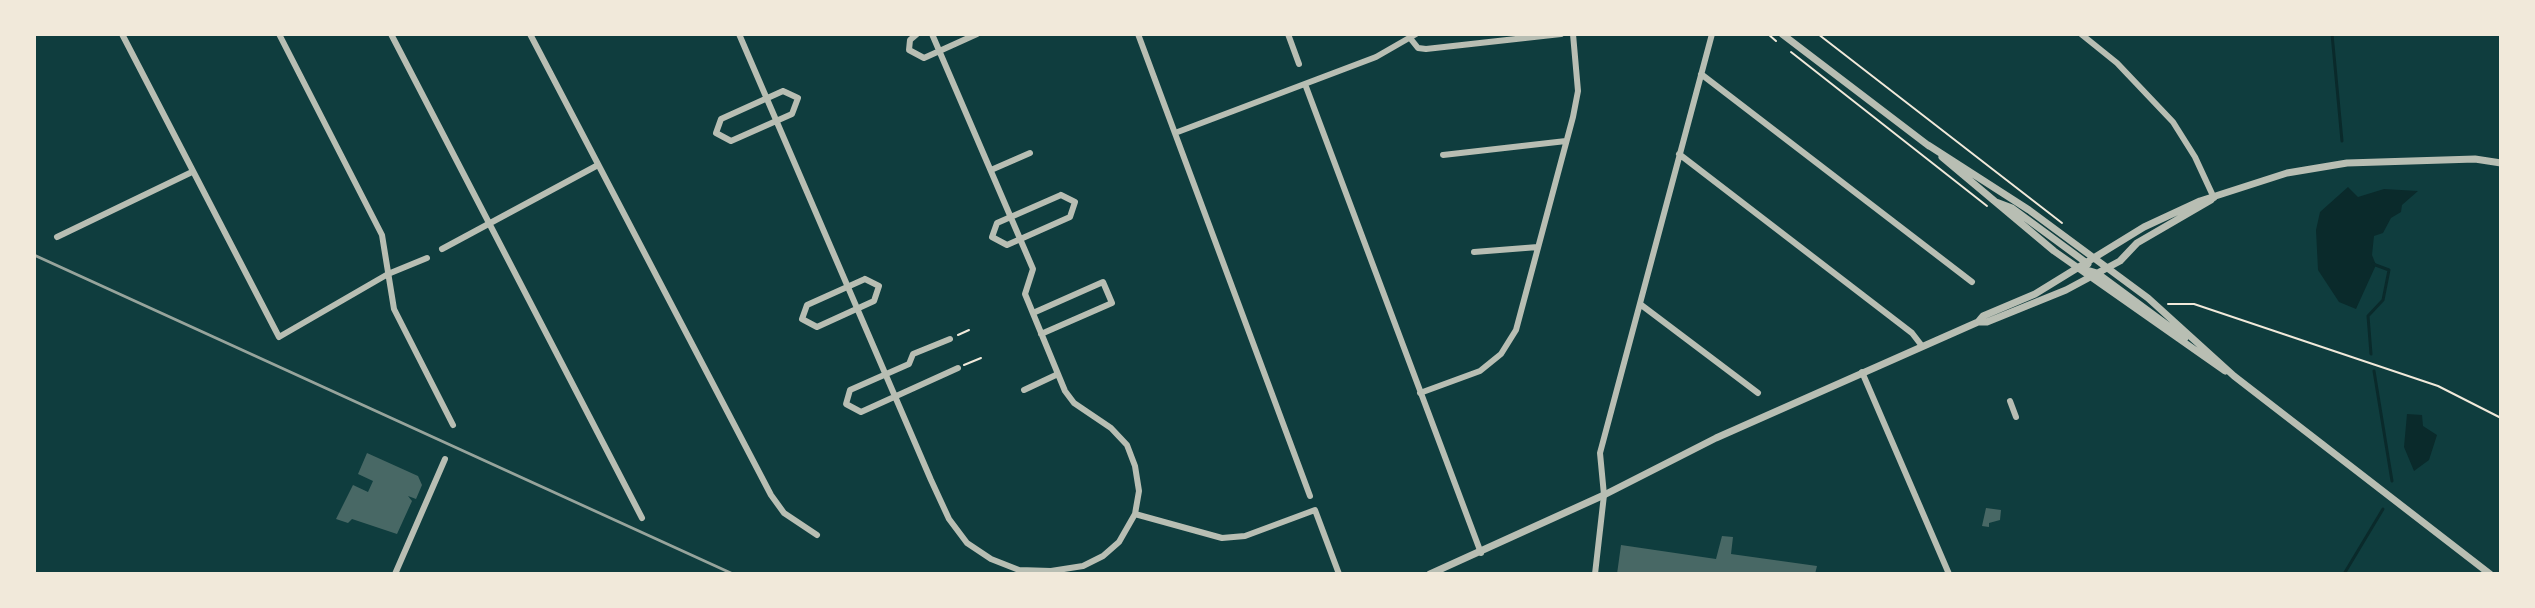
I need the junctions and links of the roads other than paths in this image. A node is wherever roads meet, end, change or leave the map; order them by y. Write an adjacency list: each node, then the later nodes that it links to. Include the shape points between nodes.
1 (122, 34): 32 (street)
2 (279, 34): 46 (street, via 382,235)
3 (391, 34): 36 (street)
4 (530, 34): 30 (street)
5 (739, 34): 21 (street)
6 (917, 34): 17 (street, via 908,45 913,56 924,58)
7 (932, 34): 17 (street)
8 (977, 34): 17 (street)
9 (1138, 34): 23 (street)
10 (1288, 34): 18 (street)
11 (1561, 34): 16 (street, via 1426,49 1418,48)
12 (1573, 34): 24 (street, via 1578,91)
13 (1712, 34): 19 (street)
14 (1782, 34): 25 (street)
15 (2081, 34): 33 (street, via 2173,122)
16 (1413, 36): 20 (street, via 1376,57)
17 (939, 51): 31 (street)
18 (1299, 64)
19 (1701, 74): 27 (street); 48 (street)
20 (1305, 84): 23 (street); 64 (street)
21 (768, 98): 22 (street); 22 (street, via 783,91 798,98 792,114); 22 (street, via 721,119 716,133 731,141)
22 (777, 120): 49 (street)
23 (1175, 133): 72 (street)
24 (1566, 141): 28 (street); 39 (street)
25 (1928, 145): 34 (street); 43 (street, via 2029,210)
26 (1030, 153): 31 (street)
27 (1679, 154): 50 (street); 57 (street, via 1912,333)
28 (1443, 155)
29 (2501, 163): 33 (street, via 2347,163 2287,173)
30 (598, 165): 36 (street); 75 (street, via 771,495 784,513)
31 (991, 170): 35 (street)
32 (192, 172): 37 (street); 46 (street, via 279,337)
33 (2214, 198): 43 (street, via 2144,227); 45 (street)
34 (1991, 204): 43 (street, via 2012,208); 44 (street)
35 (1011, 217): 38 (street); 38 (street, via 993,227 992,237 1002,245); 38 (street, via 1061,195 1075,202 1070,217)
36 (491, 226): 40 (street); 74 (street)
37 (57, 237)
38 (1020, 239): 52 (street, via 1033,269 1025,294)
39 (1538, 247): 41 (street); 64 (street, via 1516,330 1501,354 1480,371)
40 (442, 249)
41 (1474, 252)
42 (427, 258): 46 (street)
43 (2090, 261): 44 (street); 45 (street)
44 (2078, 268): 47 (street); 53 (street)
45 (2106, 268): 47 (street); 56 (street)
46 (388, 274): 69 (street, via 394,309)
47 (2094, 275): 53 (street, via 2041,302); 56 (street); 62 (street, via 2204,360)
48 (1972, 282)
49 (849, 286): 51 (street); 51 (street, via 865,279 879,286 874,301); 51 (street, via 807,305 802,319 817,327)
50 (1640, 304): 65 (street); 71 (street, via 1600,453)
51 (858, 309): 60 (street)
52 (1033, 313): 54 (street); 54 (street, via 1103,282 1112,303)
53 (1978, 322): 57 (street)
54 (1041, 334): 61 (street)
55 (950, 339): 60 (street, via 913,354 909,364)
56 (2197, 342): 62 (street)
57 (1922, 346): 59 (street)
58 (958, 368): 66 (street)
59 (1862, 372): 71 (street); 81 (street)
60 (886, 374): 66 (street); 66 (street, via 850,390 846,404 861,412)
61 (1058, 374): 63 (street); 73 (street, via 1074,403 1127,445 1139,491)
62 (2234, 376): 82 (street)
63 (1024, 390)
64 (1420, 393): 76 (street)
65 (1758, 393)
66 (895, 396): 73 (street, via 949,519 967,543 991,559 1019,570 1083,566 1119,542)
67 (2010, 401): 68 (street)
68 (2016, 417)
69 (453, 425)
70 (445, 459): 77 (street)
71 (1604, 495): 76 (street); 80 (street)
72 (1310, 496)
73 (1135, 514): 78 (street, via 1222,538 1245,536 1315,510)
74 (642, 518)
75 (817, 535)
76 (1481, 553): 79 (street)
77 (395, 574)
78 (1339, 574)
79 (1430, 574)
80 (1595, 574)
81 (1949, 574)
82 (2490, 574)

